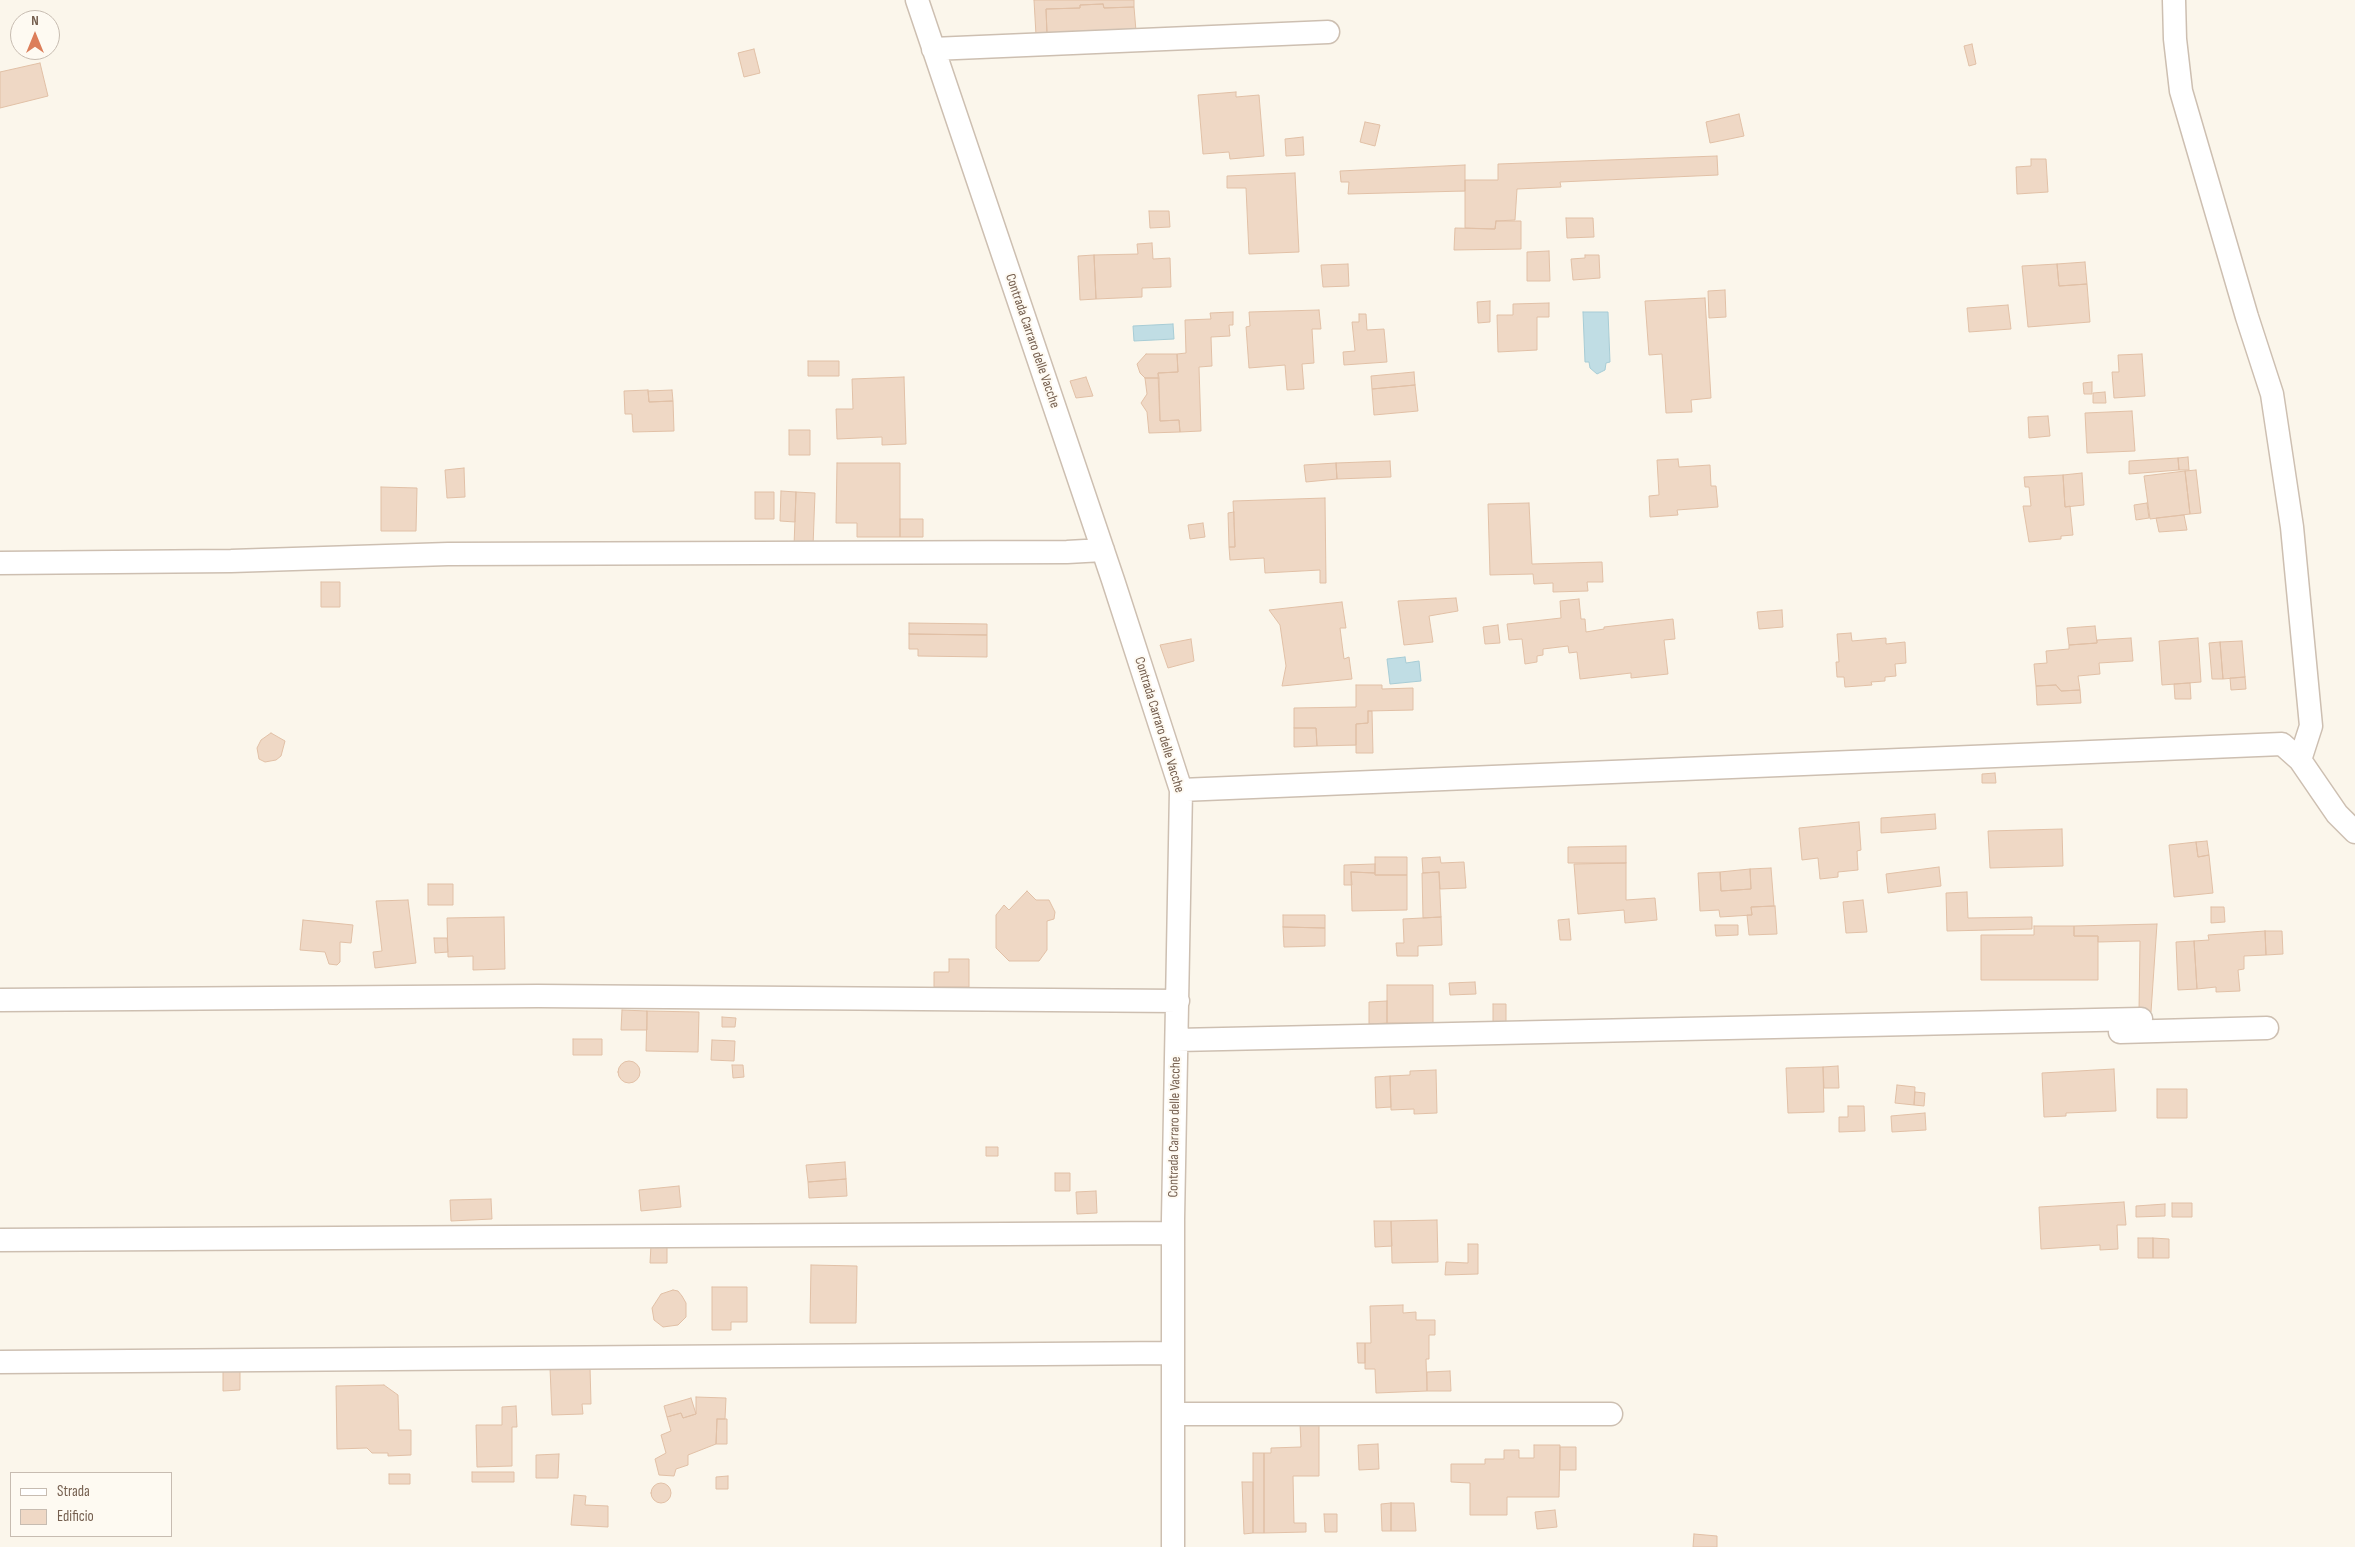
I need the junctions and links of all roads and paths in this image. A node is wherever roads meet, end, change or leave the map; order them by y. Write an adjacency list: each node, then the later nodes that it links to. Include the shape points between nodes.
1 (917, 0): 4 (street, Contrada Carraro delle Vacche)
2 (2174, 0): 7 (street, via 2181,91 2272,394 2292,527 2311,726)
3 (1328, 32): 4 (street)
4 (934, 49): 5 (street, Contrada Carraro delle Vacche)
5 (1103, 550): 6 (street, via 448,554 231,561); 8 (street, Contrada Carraro delle Vacche)
6 (0, 562)
7 (2300, 760): 8 (street, via 2282,744); 9 (street, via 2337,814)
8 (1181, 790): 11 (street, Contrada Carraro delle Vacche)
9 (2355, 832)
10 (0, 1000): 11 (street, via 538,996)
11 (1178, 1000): 15 (street, Contrada Carraro delle Vacche)
12 (2142, 1019): 13 (street)
13 (2032, 1021): 14 (street, via 2059,1034); 15 (street)
14 (2267, 1028)
15 (1177, 1040): 16 (street, Contrada Carraro delle Vacche)
16 (1173, 1233): 17 (street); 18 (street, Contrada Carraro delle Vacche)
17 (0, 1240)
18 (1173, 1353): 19 (street); 20 (street, Contrada Carraro delle Vacche)
19 (0, 1362)
20 (1173, 1414): 21 (street); 22 (street, Contrada Carraro delle Vacche)
21 (1611, 1414)
22 (1173, 1547)

